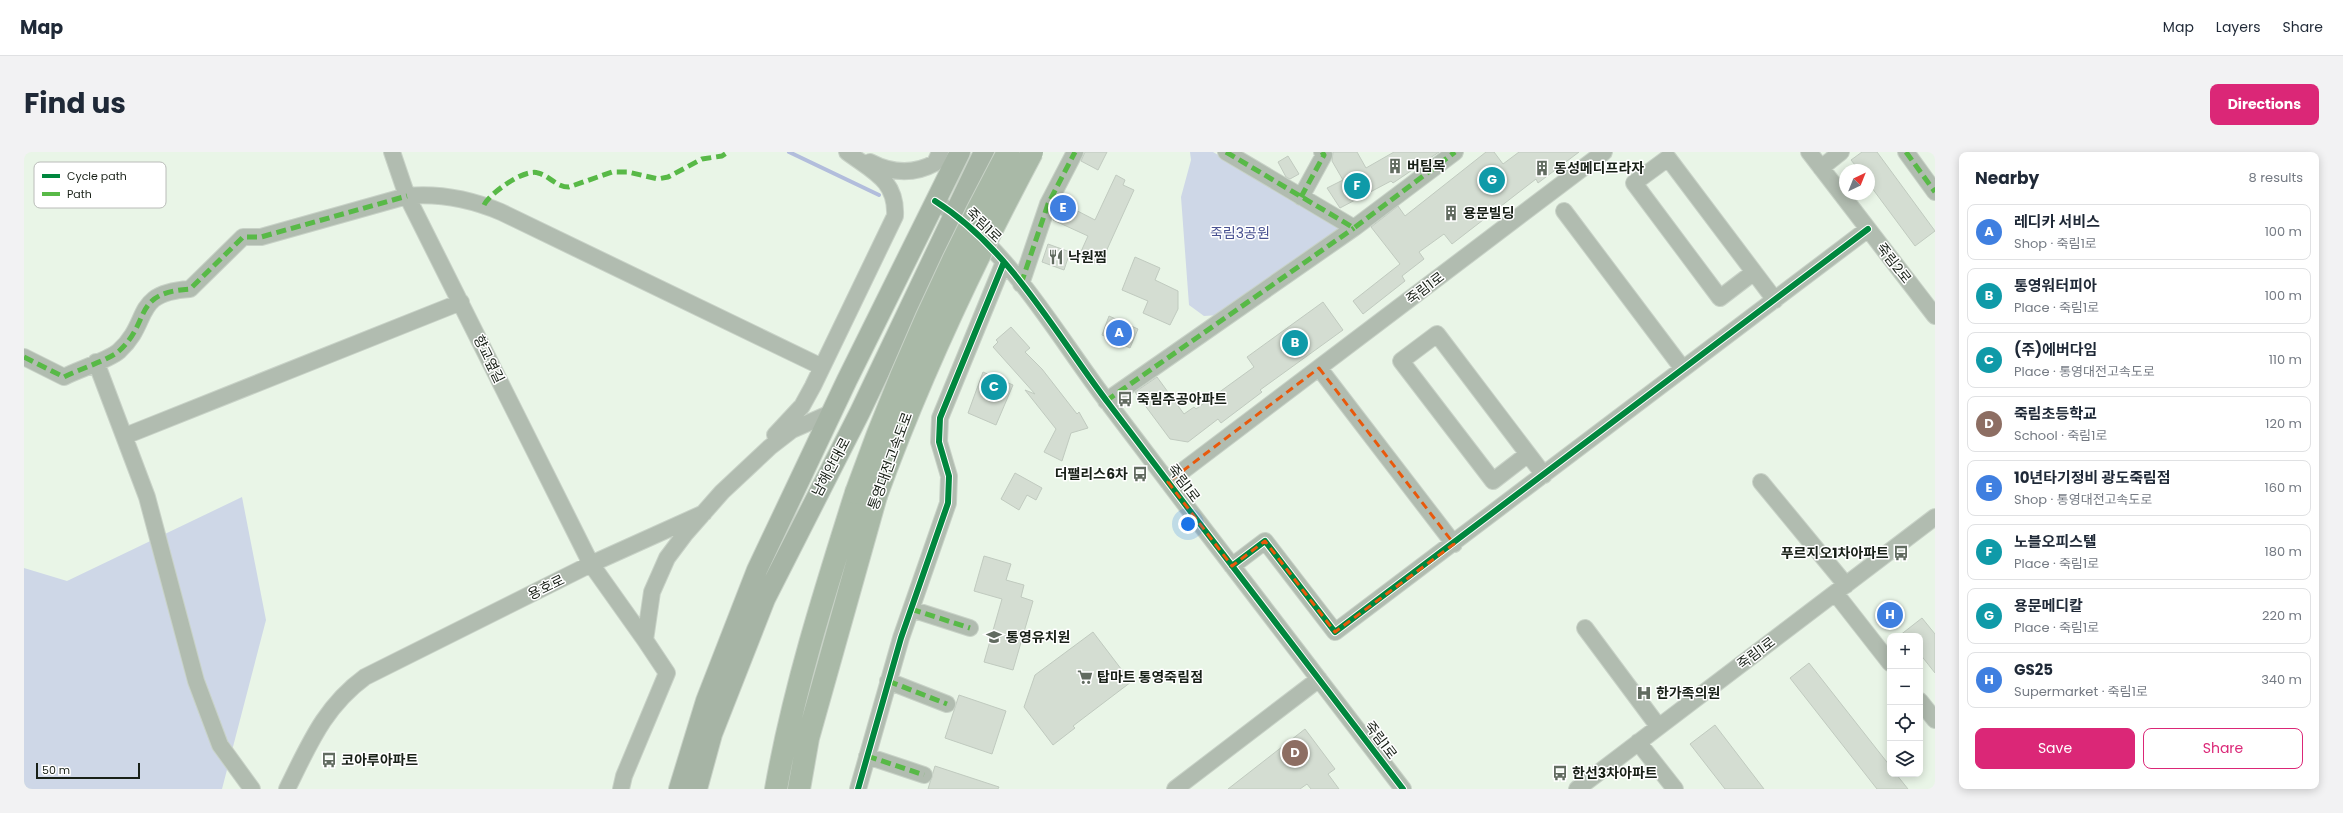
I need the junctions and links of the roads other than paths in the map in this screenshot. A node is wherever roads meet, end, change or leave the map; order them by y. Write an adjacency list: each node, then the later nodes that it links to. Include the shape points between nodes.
1 (392, 152): 19 (street, 향교옆길)
2 (847, 152): 34 (street, via 888,183 895,216)
3 (851, 152): 4 (street, via 893,171 927,167 935,163)
4 (940, 152)
5 (960, 152): 21 (main road, 남해안대로)
6 (984, 152): 23 (main road, 남해안대로)
7 (1008, 152): 45 (highway, 통영대전고속도로, bridge, via 949,266 881,422)
8 (1032, 152): 45 (highway, 통영대전고속도로, bridge, via 988,234 900,428)
9 (1075, 152): 28 (street, via 1048,204)
10 (1226, 152): 20 (street)
11 (1322, 152): 20 (street, via 1324,155)
12 (1454, 152): 24 (street)
13 (1604, 152): 35 (street, 죽림1로)
14 (1809, 152): 17 (street, 죽림2로)
15 (1841, 152): 17 (street)
16 (1906, 152): 18 (street)
17 (1821, 168): 25 (street, 죽림2로)
18 (1935, 192)
19 (406, 196): 30 (street, 향교옆길); 33 (street, via 261,237 243,237 190,289 171,290 154,297 147,305 129,340 118,352); 34 (street, via 445,195 489,207)
20 (1301, 197): 24 (street)
21 (935, 201): 23 (street, 죽림1로); 38 (main road, 남해안대로)
22 (1564, 211): 36 (street)
23 (955, 214): 26 (street, 죽림1로); 70 (main road, 남해안대로, via 860,412 765,599 712,734)
24 (1354, 228): 37 (street)
25 (1868, 229): 29 (street); 31 (street, 죽림2로)
26 (1004, 262): 28 (street, 죽림1로); 52 (street, via 940,418 938,442 950,476 948,503)
27 (1754, 272): 27 (street, via 1668,158 1634,183 1720,298); 29 (street)
28 (1021, 284): 37 (street, 죽림1로)
29 (1775, 300): 36 (street)
30 (461, 302): 39 (street); 49 (street, 향교옆길)
31 (1935, 316)
32 (24, 357): 33 (street, via 64,376)
33 (96, 362): 39 (street)
34 (822, 368): 41 (street, via 802,406)
35 (1319, 368): 43 (street, 죽림1로); 48 (street)
36 (1683, 369): 42 (street)
37 (1106, 401): 43 (street, 죽림1로)
38 (833, 412): 41 (street, 용호로, via 792,430); 69 (main road, 남해안대로, via 757,570 706,701)
39 (125, 436): 66 (street, via 147,498 196,681 220,745)
40 (1528, 454): 40 (street, via 1437,334 1401,361 1493,480); 42 (street)
41 (748, 468): 46 (street, 용호로)
42 (1544, 474): 48 (street)
43 (1168, 482): 50 (street, 죽림1로)
44 (1761, 482): 51 (street)
45 (866, 494): 71 (highway, 통영대전고속도로, via 808,646 786,733); 72 (highway, 통영대전고속도로, via 808,738)
46 (704, 513): 49 (street, 용호로); 55 (street, via 667,558 652,592)
47 (1935, 517): 51 (street, 죽림1로)
48 (1454, 544): 50 (street, via 1335,632 1265,541)
49 (591, 564): 55 (street, 향교옆길); 67 (street, 용호로, via 365,677 344,694 320,724)
50 (1232, 566): 57 (street, 죽림1로)
51 (1841, 589): 56 (street); 62 (street, 죽림1로)
52 (911, 609): 53 (street); 58 (street)
53 (970, 628)
54 (1584, 628): 62 (street)
55 (645, 640): 68 (street, 향교옆길, via 667,673 624,776)
56 (1887, 658)
57 (1320, 679): 74 (street); 75 (street, 죽림1로)
58 (888, 681): 59 (street); 64 (street)
59 (947, 704)
60 (1923, 705): 61 (street)
61 (1935, 720)
62 (1658, 726): 63 (street, 죽림1로)
63 (1638, 742): 76 (street, 죽림1로); 77 (street)
64 (867, 756): 65 (street); 73 (street)
65 (924, 775)
66 (252, 789)
67 (288, 789)
68 (621, 789)
69 (679, 789)
70 (697, 789)
71 (776, 789)
72 (799, 789)
73 (858, 789)
74 (1174, 789)
75 (1403, 789)
76 (1577, 789)
77 (1675, 789)

